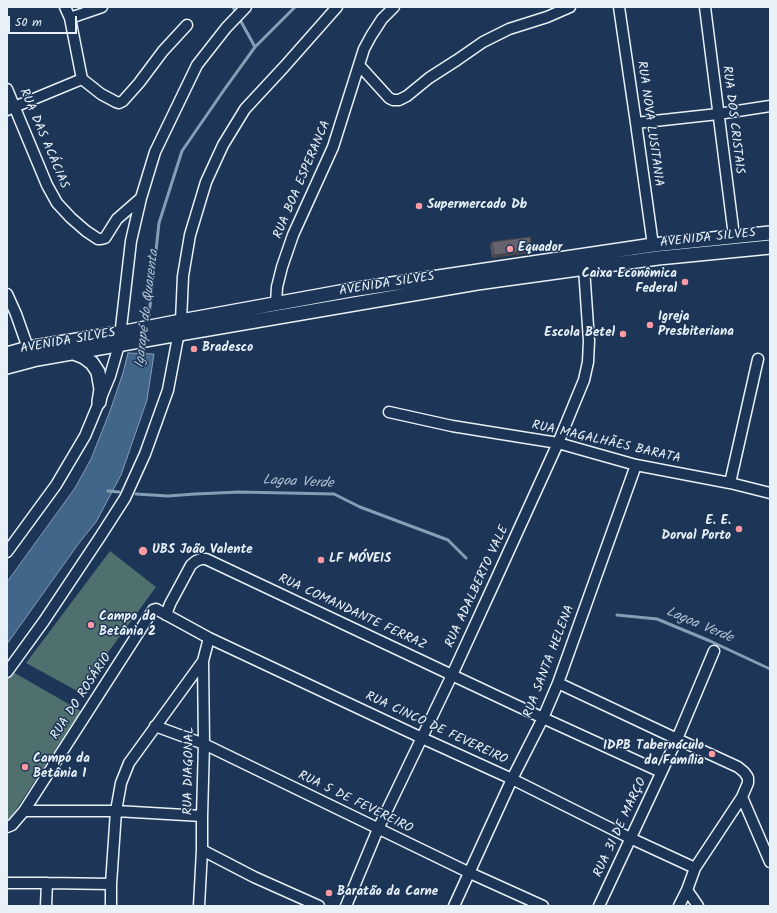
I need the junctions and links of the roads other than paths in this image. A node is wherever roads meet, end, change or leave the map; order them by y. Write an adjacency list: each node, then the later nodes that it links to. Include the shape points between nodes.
1 (66, 7): 9 (street)
2 (102, 7): 9 (street)
3 (337, 7): 26 (street, via 245,109 223,145 206,182 190,235 183,276)
4 (394, 7): 11 (street, RUA BOA ESPERANCA, via 371,36)
5 (570, 7): 11 (street, via 509,28 483,42 399,100 388,98)
6 (619, 7): 17 (street, RUA NOVA LUSITANIA)
7 (705, 7): 16 (street, RUA DOS CRISTAIS)
8 (244, 9): 18 (street, via 198,65 155,152)
9 (70, 18): 12 (street)
10 (187, 25): 12 (street, via 119,103 101,94)
11 (359, 65): 25 (street, RUA BOA ESPERANCA, via 333,147 293,235 282,267)
12 (82, 79): 15 (street)
13 (7, 89): 15 (street, RUA DAS ACÁCIAS)
14 (770, 106): 16 (street)
15 (11, 108): 18 (street, RUA DAS ACÁCIAS, via 57,203 86,232 98,239 104,238 117,220)
16 (718, 114): 17 (street); 20 (street, RUA DOS CRISTAIS)
17 (636, 123): 21 (street, RUA NOVA LUSITANIA)
18 (141, 198): 29 (street, via 131,241)
19 (770, 233): 20 (main road, AVENIDA SILVES)
20 (734, 236): 21 (main road, AVENIDA SILVES)
21 (653, 245): 25 (main road, AVENIDA SILVES)
22 (770, 247): 23 (main road, AVENIDA SILVES)
23 (584, 268): 28 (main road, AVENIDA SILVES, via 477,283); 37 (street, RUA ADALBERTO VALE, via 590,341 588,362 584,380)
24 (7, 294): 30 (street)
25 (276, 303): 26 (main road, AVENIDA SILVES)
26 (181, 321): 27 (main road, AVENIDA SILVES); 28 (street)
27 (159, 331): 28 (main road, AVENIDA SILVES); 29 (main road, AVENIDA SILVES)
28 (179, 334): 46 (street, via 168,390 145,454 125,498)
29 (123, 338): 30 (main road, AVENIDA SILVES); 31 (main road, AVENIDA SILVES); 35 (street)
30 (28, 348): 32 (main road, AVENIDA SILVES)
31 (74, 353): 34 (main road, AVENIDA SILVES); 35 (main road, via 92,363 98,372)
32 (7, 354)
33 (758, 359): 39 (street)
34 (7, 367)
35 (100, 402): 41 (street, via 85,436 56,485)
36 (389, 412): 37 (street, RUA MAGALHÃES BARATA, via 452,426)
37 (558, 443): 38 (street, RUA MAGALHÃES BARATA); 47 (street, RUA ADALBERTO VALE)
38 (636, 465): 39 (street, RUA MAGALHÃES BARATA); 48 (street, RUA SANTA HELENA)
39 (730, 483): 40 (street, RUA MAGALHÃES BARATA)
40 (770, 493)
41 (7, 552)
42 (166, 614): 43 (street, RUA CINCO DE FEVEREIRO); 47 (street, RUA COMANDANTE FERRAZ, via 191,565 206,559); 57 (street, RUA DO ROSÁRIO, via 153,610)
43 (209, 638): 45 (street, RUA DIAGONAL); 51 (street, RUA CINCO DE FEVEREIRO)
44 (714, 651): 52 (street, RUA 31 DE MARÇO)
45 (203, 661): 50 (street); 53 (street, RUA DIAGONAL)
46 (7, 672)
47 (452, 675): 49 (street, RUA COMANDANTE FERRAZ); 51 (street, RUA ADALBERTO VALE)
48 (558, 683): 49 (street, RUA SANTA HELENA); 52 (street)
49 (543, 718): 54 (street, RUA COMANDANTE FERRAZ); 55 (street, RUA SANTA HELENA)
50 (155, 726): 53 (street, RUA 5 DE FEVEREIRO); 58 (street, via 129,763 121,783)
51 (422, 738): 55 (street, RUA CINCO DE FEVEREIRO); 61 (street, RUA ADALBERTO VALE)
52 (677, 739): 54 (street, RUA 31 DE MARÇO); 56 (street, via 744,772 748,783)
53 (204, 744): 59 (street, RUA DIAGONAL); 61 (street, RUA 5 DE FEVEREIRO)
54 (661, 772): 62 (street, RUA 31 DE MARÇO)
55 (512, 779): 62 (street, RUA CINCO DE FEVEREIRO); 66 (street, RUA SANTA HELENA)
56 (742, 797): 64 (street); 65 (street)
57 (24, 811): 58 (street); 60 (street, RUA DO ROSÁRIO)
58 (116, 811): 59 (street); 69 (street)
59 (202, 816): 63 (street, RUA DIAGONAL)
60 (7, 827)
61 (378, 829): 66 (street, RUA 5 DE FEVEREIRO); 75 (street, RUA ADALBERTO VALE)
62 (630, 838): 65 (street, RUA CINCO DE FEVEREIRO); 78 (street, RUA 31 DE MARÇO)
63 (202, 850): 73 (street, RUA DIAGONAL); 74 (street)
64 (770, 862)
65 (695, 868): 70 (street)
66 (470, 873): 76 (street, RUA SANTA HELENA); 77 (street, RUA 5 DE FEVEREIRO)
67 (7, 883): 68 (street)
68 (47, 883): 69 (street); 71 (street)
69 (111, 884): 72 (street)
70 (687, 890): 79 (street); 80 (street)
71 (46, 906)
72 (111, 906)
73 (199, 906)
74 (319, 906)
75 (346, 906)
76 (454, 906)
77 (543, 906)
78 (599, 906)
79 (679, 906)
80 (698, 906)

